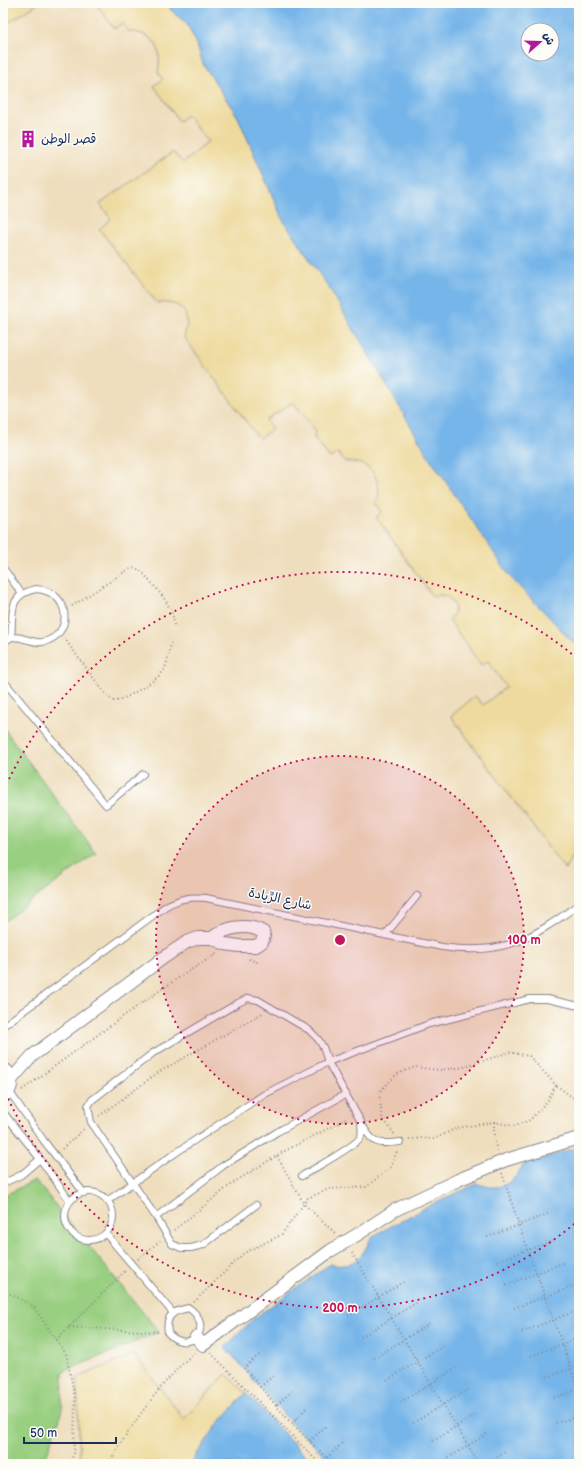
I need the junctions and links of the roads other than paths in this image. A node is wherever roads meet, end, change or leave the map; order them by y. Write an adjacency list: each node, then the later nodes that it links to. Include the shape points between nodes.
1 (3, 568): 2 (lane)
2 (22, 594): 3 (lane, via 12,608); 3 (lane, via 36,589 50,592 62,603 64,620 59,632 40,643)
3 (11, 637): 4 (lane)
4 (3, 643)
5 (3, 680): 6 (lane, via 106,805)
6 (143, 774)
7 (417, 896): 9 (lane)
8 (579, 904): 9 (lane, شارع الرِّيادة, via 556,922 533,935 495,947 456,949)
9 (385, 935): 12 (lane, شارع الرِّيادة, via 206,898 183,898 166,906)
10 (212, 938): 13 (street, via 198,938 187,942)
11 (579, 1006): 14 (lane, via 547,999 530,999 429,1024)
12 (3, 1026)
13 (32, 1056): 15 (street); 16 (street)
14 (328, 1062): 17 (lane); 25 (lane, via 263,1095); 25 (lane, via 323,1047 309,1030 258,1000 248,998 153,1053 92,1100 88,1106 91,1122)
15 (3, 1067): 16 (street, via 10,1074)
16 (9, 1091): 26 (lane, via 54,1156)
17 (346, 1094): 19 (lane); 30 (lane, via 224,1165)
18 (3, 1112): 22 (lane)
19 (361, 1122): 21 (lane, via 370,1139 382,1144); 23 (lane, via 361,1137 348,1148)
20 (579, 1138): 33 (street, via 506,1160 395,1210 330,1251)
21 (400, 1142)
22 (40, 1159): 24 (lane, via 21,1176); 28 (lane)
23 (302, 1176)
24 (3, 1181)
25 (132, 1183): 27 (lane); 30 (lane)
26 (84, 1193): 27 (lane, via 97,1194); 28 (lane)
27 (107, 1201): 31 (lane, via 113,1214)
28 (70, 1202): 31 (lane, via 65,1216 70,1231 76,1236 91,1240)
29 (256, 1205): 30 (lane, via 203,1245 191,1248 181,1248 172,1244)
30 (156, 1217)
31 (106, 1234): 32 (lane)
32 (173, 1313): 33 (lane, via 189,1308 197,1316 200,1321); 33 (lane, via 167,1322 168,1333 176,1341)
33 (200, 1341)

